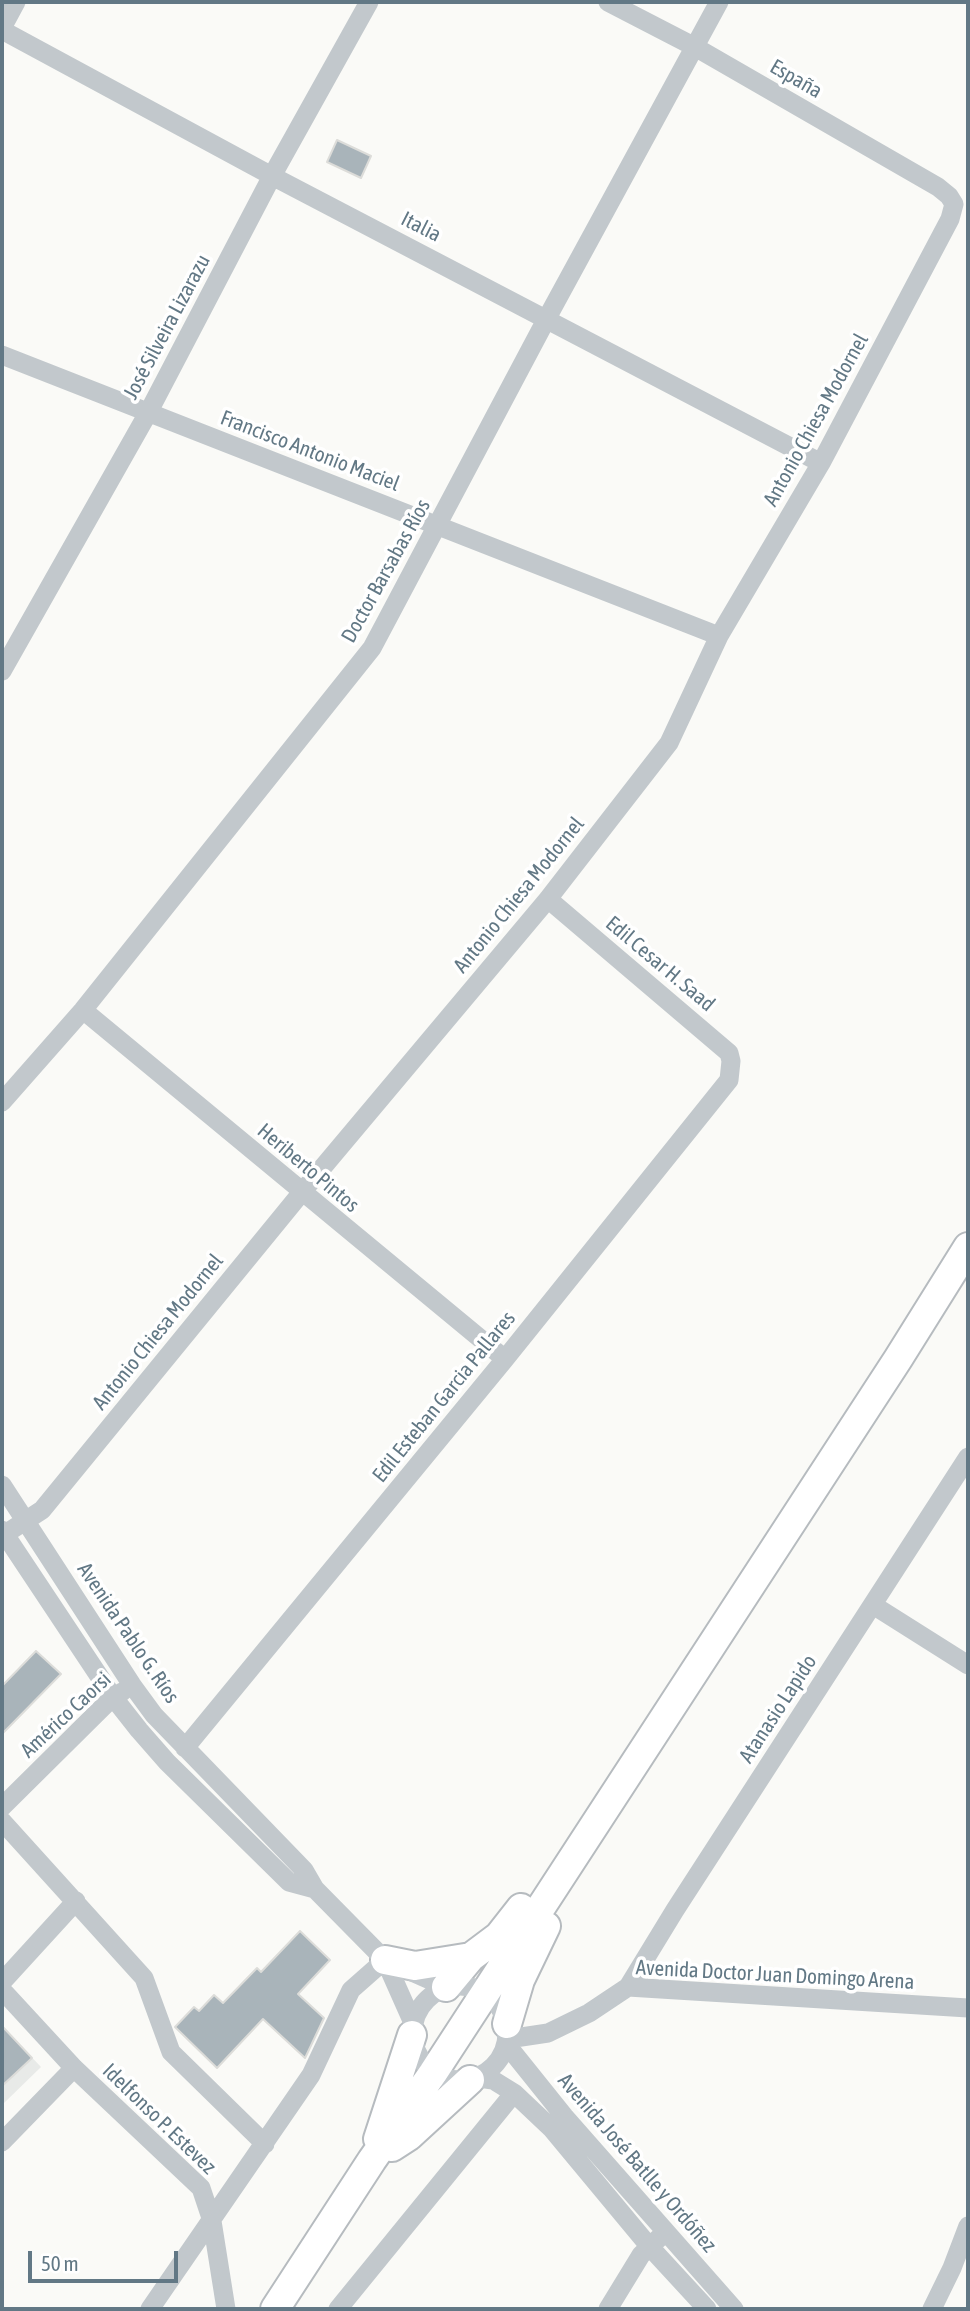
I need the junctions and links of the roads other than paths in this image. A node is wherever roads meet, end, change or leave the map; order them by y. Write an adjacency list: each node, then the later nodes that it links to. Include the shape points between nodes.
1 (16, 2): 5 (street)
2 (369, 2): 7 (street, José Silveira Lizarazu)
3 (608, 2): 6 (street, España)
4 (719, 2): 6 (street, Doctor Barsabas Ríos)
5 (2, 29): 7 (street, Italia)
6 (695, 47): 8 (street, España, via 939,187); 9 (street, Doctor Barsabas Ríos)
7 (272, 176): 9 (street, Italia); 11 (street, José Silveira Lizarazu)
8 (954, 204): 12 (street, Antonio Chiesa Modornel)
9 (547, 318): 12 (street, Italia); 13 (street, Doctor Barsabas Ríos)
10 (2, 355): 11 (street, Francisco Antonio Maciel)
11 (148, 413): 13 (street, Francisco Antonio Maciel); 15 (street, José Silveira Lizarazu)
12 (821, 463): 14 (street, Antonio Chiesa Modornel)
13 (438, 525): 14 (street, Francisco Antonio Maciel); 17 (street, Doctor Barsabas Ríos, via 372,648)
14 (719, 636): 16 (street, Antonio Chiesa Modornel, via 669,743)
15 (2, 671)
16 (548, 899): 18 (street, Edil Cesar H. Saad, via 729,1053); 20 (street, Antonio Chiesa Modornel)
17 (83, 1010): 19 (street, Doctor Barsabas Ríos); 20 (street, Heriberto Pintos)
18 (732, 1070): 22 (street, Edil Esteban Garcia Pallares, via 723,1088)
19 (2, 1102)
20 (302, 1192): 22 (street, Heriberto Pintos); 25 (street, Antonio Chiesa Modornel, via 42,1510)
21 (968, 1247): 34 (highway)
22 (505, 1359): 31 (street, Edil Esteban Garcia Pallares)
23 (968, 1457): 27 (street, Atanasio Lapido)
24 (2, 1485): 25 (street, Avenida Pablo G. Ríos)
25 (26, 1520): 26 (street, Antonio Chiesa Modornel); 29 (street, Avenida Pablo G. Ríos)
26 (3, 1532): 30 (street, Avenida Pablo G. Ríos)
27 (873, 1605): 28 (street); 41 (street, Atanasio Lapido)
28 (968, 1665)
29 (132, 1685): 30 (street, Américo Caorsi); 31 (street, Avenida Pablo G. Ríos)
30 (113, 1697): 32 (street, Américo Caorsi); 35 (street, Avenida Pablo G. Ríos, via 167,1762 289,1882)
31 (185, 1748): 35 (street, Avenida Pablo G. Ríos, via 304,1870)
32 (2, 1807)
33 (2, 1821): 36 (street)
34 (565, 1869): 37 (highway, via 531,1895 499,1936); 43 (highway); 46 (highway, via 552,1912 520,1979)
35 (315, 1889): 38 (street, Avenida Pablo G. Ríos)
36 (76, 1901): 39 (street); 53 (street, via 144,1978 171,2052)
37 (471, 1957): 38 (highway, via 415,1966); 40 (highway)
38 (385, 1960): 40 (street, Avenida Pablo G. Ríos); 45 (street, Avenida Pablo G. Ríos); 53 (street, via 351,1990 311,2074)
39 (2, 1982)
40 (446, 1987): 43 (street, Avenida Pablo G. Ríos, via 466,1986); 45 (street, via 420,2007)
41 (628, 1987): 44 (street, Avenida Doctor Juan Domingo Arena); 46 (street, Avenida Doctor Juan Domingo Arena, via 548,2033)
42 (2, 1990): 47 (street, Idelfonso P. Estevez)
43 (485, 1992): 46 (street, Avenida José Batlle y Ordóñez, via 503,2011); 48 (highway)
44 (968, 2008)
45 (413, 2029): 48 (street, Avenida Pablo G. Ríos, via 418,2057); 54 (highway)
46 (507, 2036): 49 (street, via 496,2065); 51 (street, Avenida José Batlle y Ordóñez)
47 (74, 2068): 52 (street); 55 (street, Idelfonso P. Estevez, via 201,2188)
48 (433, 2073): 49 (street, Avenida José Batlle y Ordóñez, via 451,2080); 54 (highway)
49 (474, 2079): 50 (street, Avenida José Batlle y Ordóñez, via 493,2080); 54 (highway, via 409,2136)
50 (514, 2093): 51 (street, Avenida José Batlle y Ordóñez); 62 (street)
51 (558, 2122): 57 (street, Avenida José Batlle y Ordóñez); 58 (street, Avenida José Batlle y Ordóñez)
52 (2, 2142)
53 (265, 2144): 55 (street)
54 (372, 2160): 61 (highway)
55 (212, 2221): 59 (street); 60 (street, Idelfonso P. Estevez)
56 (968, 2226): 66 (street)
57 (665, 2232): 58 (street); 65 (street, Avenida José Batlle y Ordóñez)
58 (649, 2246): 63 (street); 64 (street, Avenida José Batlle y Ordóñez)
59 (150, 2309)
60 (226, 2309)
61 (275, 2309)
62 (338, 2309)
63 (608, 2309)
64 (707, 2309)
65 (734, 2309)
66 (932, 2309)

